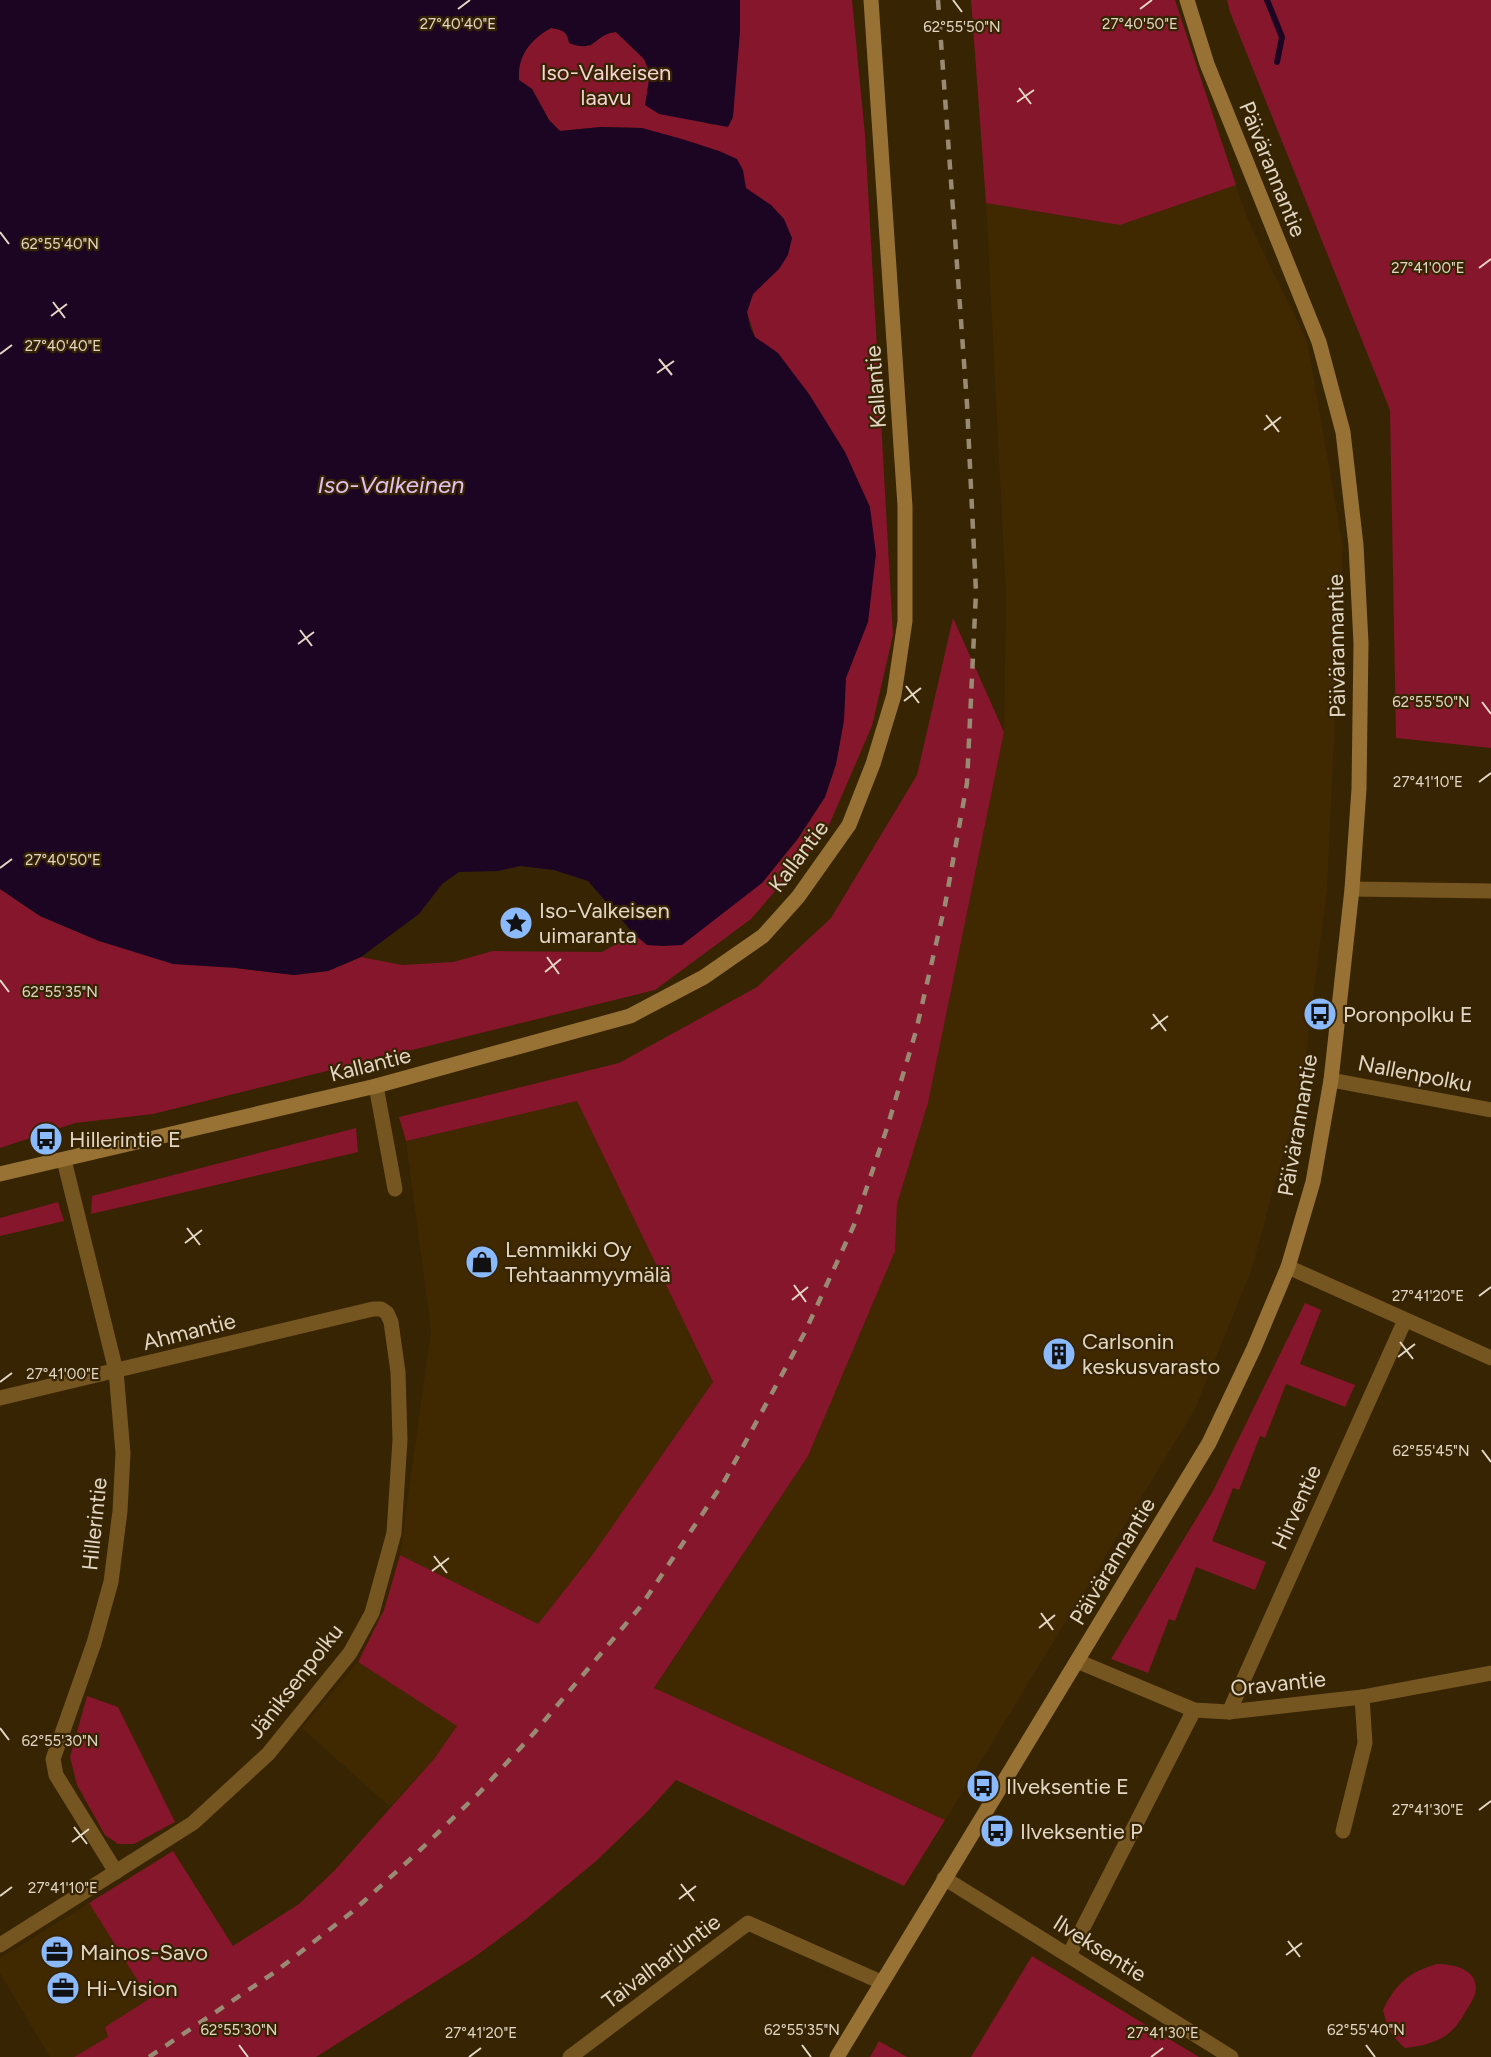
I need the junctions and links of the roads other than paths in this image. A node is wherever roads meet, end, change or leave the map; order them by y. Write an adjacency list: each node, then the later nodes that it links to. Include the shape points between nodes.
1 (871, 0): 6 (street, Kallantie, via 903,483 905,621 894,695 849,825 798,897 763,936 704,977 630,1016)
2 (1187, 0): 3 (street, Päivärannantie, via 1207,64 1319,342 1343,432 1356,545 1361,643 1359,789)
3 (1352, 889): 4 (street); 5 (street, Päivärannantie)
4 (1491, 891)
5 (1331, 1080): 7 (street, Nallenpolku); 11 (street, Päivärannantie, via 1313,1182)
6 (376, 1086): 8 (street, Kallantie); 10 (street)
7 (1491, 1110)
8 (64, 1160): 9 (street, Kallantie); 15 (street, Hillerintie)
9 (0, 1174)
10 (395, 1189)
11 (1288, 1267): 13 (street); 17 (street, Päivärannantie, via 1209,1443)
12 (387, 1313): 15 (street, Ahmantie, via 373,1309); 23 (street, Jäniksenpolku, via 398,1372 400,1440 394,1533 372,1613 350,1653 268,1754 193,1823)
13 (1405, 1320): 14 (street); 21 (street, Hirventie)
14 (1491, 1358)
15 (116, 1371): 16 (street, Ahmantie); 23 (street, Hillerintie, via 123,1453 111,1582 53,1759 56,1775)
16 (0, 1398)
17 (1077, 1661): 20 (street, Oravantie); 24 (street, Päivärannantie)
18 (1491, 1673): 19 (street, Oravantie)
19 (1362, 1697): 21 (street, Oravantie); 22 (street, via 1365,1743)
20 (1194, 1710): 21 (street, Oravantie); 26 (street)
21 (1229, 1712)
22 (1343, 1831)
23 (116, 1872): 25 (street, Jäniksenpolku)
24 (944, 1878): 26 (street, Ilveksentie); 27 (street, Päivärannantie)
25 (0, 1945)
26 (1069, 1955): 30 (street, Ilveksentie)
27 (881, 1982): 28 (street, Taivalharjuntie, via 748,1923); 29 (street, Päivärannantie)
28 (570, 2057)
29 (837, 2057)
30 (1231, 2057)

